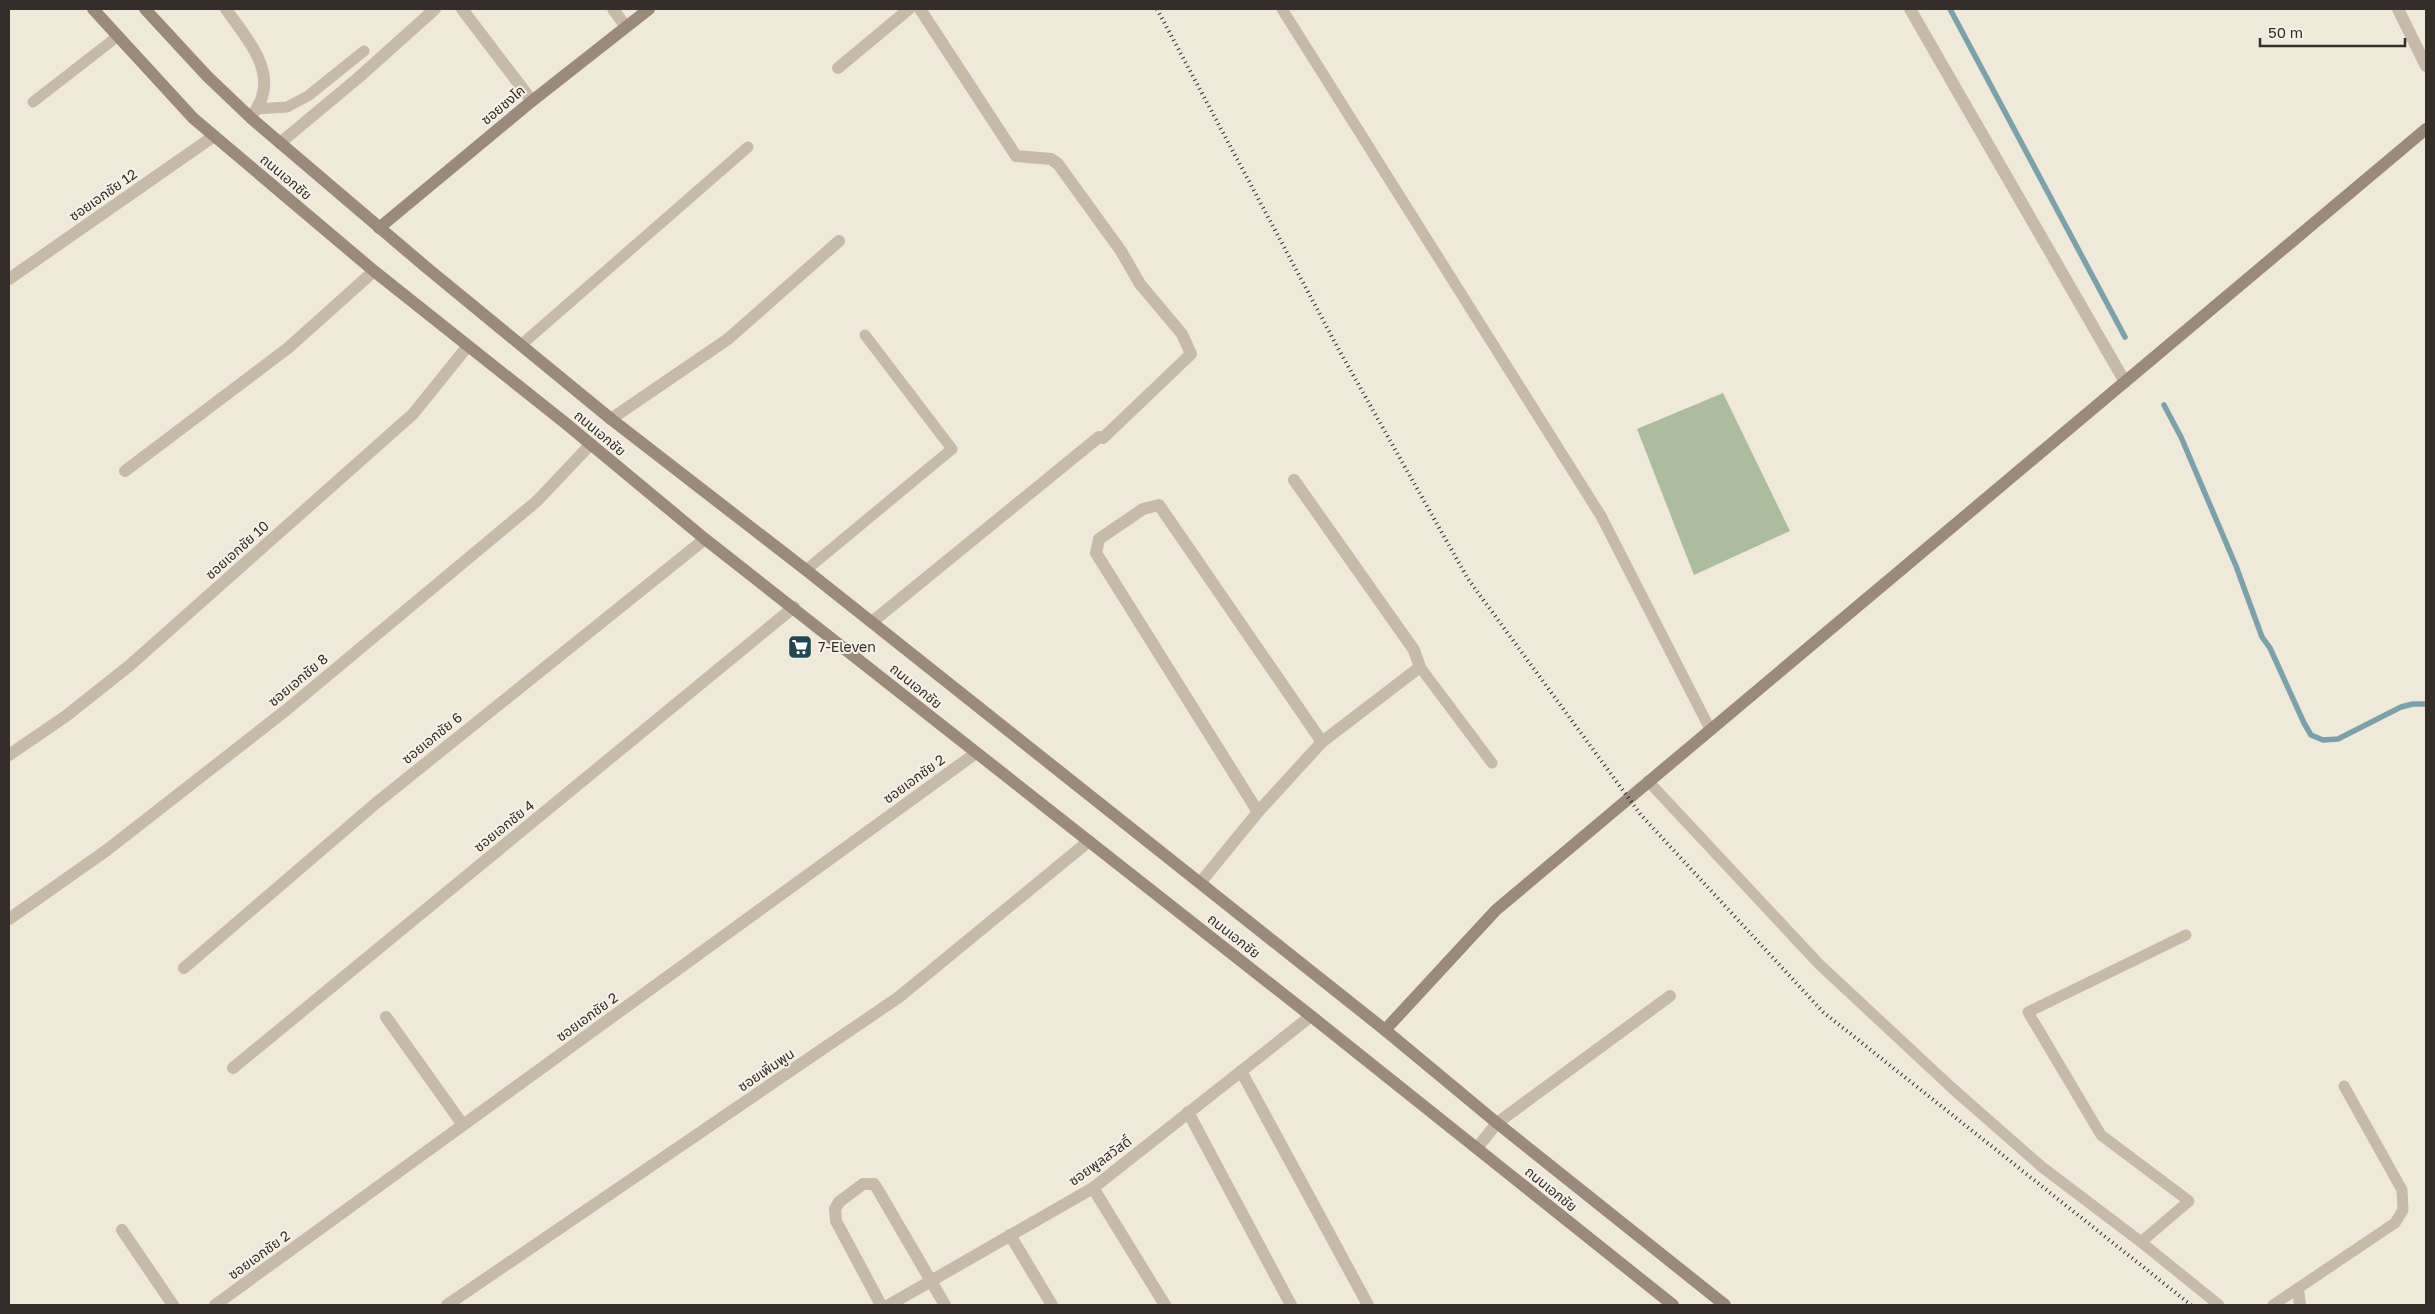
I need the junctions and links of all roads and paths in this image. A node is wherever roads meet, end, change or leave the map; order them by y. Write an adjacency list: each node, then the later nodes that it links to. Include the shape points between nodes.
1 (93, 9): 14 (main road, ถนนเอกชัย)
2 (144, 9): 20 (main road, ถนนเอกชัย)
3 (226, 9): 20 (street, via 262,65 265,80 262,96)
4 (435, 9): 23 (street)
5 (462, 9): 18 (street)
6 (613, 9): 13 (street)
7 (649, 9): 13 (main road, ซอยชงโค)
8 (909, 9): 17 (street)
9 (920, 9): 40 (street, via 1016,156 1051,159 1058,164 1121,251 1140,284 1182,334 1191,354 1103,438 1099,437)
10 (1282, 9): 42 (lane, via 1601,516)
11 (1910, 9): 32 (street)
12 (2398, 9): 16 (street)
13 (626, 27): 18 (main road, ซอยชงโค)
14 (118, 36): 19 (lane); 22 (main road, ถนนเอกชัย, via 193,118)
15 (364, 51): 20 (lane, via 308,96 287,107)
16 (2426, 66)
17 (838, 68)
18 (532, 101): 25 (main road, ซอยชงโค)
19 (33, 102)
20 (253, 113): 23 (main road, ถนนเอกชัย)
21 (2426, 130): 32 (main road)
22 (214, 136): 27 (main road, ถนนเอกชัย); 28 (street, ซอยเอกชัย 12)
23 (280, 143): 25 (main road, ถนนเอกชัย)
24 (748, 147): 30 (lane)
25 (379, 228): 30 (main road, ถนนเอกชัย)
26 (839, 240): 33 (street, via 728,338)
27 (374, 271): 31 (main road, ถนนเอกชัย); 35 (street, via 288,348)
28 (9, 279)
29 (865, 335): 38 (lane, via 952,449)
30 (521, 345): 33 (main road, ถนนเอกชัย)
31 (467, 347): 34 (main road, ถนนเอกชัย); 45 (street, ซอยเอกชัย 10, via 413,414 129,666 66,716)
32 (2125, 382): 42 (main road)
33 (611, 419): 38 (main road, ถนนเอกชัย)
34 (590, 445): 37 (main road, ถนนเอกชัย); 51 (street, ซอยเอกชัย 8, via 537,501 285,711 107,850)
35 (126, 471)
36 (1294, 480): 41 (street, via 1414,650)
37 (704, 539): 39 (main road, ถนนเอกชัย); 53 (street, ซอยเอกชัย 6, via 375,804)
38 (806, 570): 40 (main road, ถนนเอกชัย)
39 (794, 607): 44 (main road, ถนนเอกชัย); 58 (street, ซอยเอกชัย 4)
40 (872, 622): 50 (main road, ถนนเอกชัย)
41 (1420, 668): 43 (street); 46 (lane)
42 (1710, 729): 47 (main road)
43 (1322, 742): 48 (street); 48 (street, via 1159,505 1143,509 1099,539 1096,553)
44 (976, 753): 49 (main road, ถนนเอกชัย); 63 (street, ซอยเอกชัย 2)
45 (9, 755)
46 (1492, 763)
47 (1648, 781): 57 (main road, via 1496,910); 68 (lane, via 1819,964 2042,1167)
48 (1258, 812): 50 (street)
49 (1089, 841): 56 (main road, ถนนเอกชัย); 73 (street, ซอยเพิ่มพูน, via 899,997)
50 (1200, 883): 57 (main road, ถนนเอกชัย)
51 (9, 918)
52 (2186, 935): 68 (lane, via 2028,1012 2101,1135 2189,1201)
53 (184, 968)
54 (1670, 996): 62 (street)
55 (386, 1016): 63 (street)
56 (1311, 1016): 59 (street, ซอยพูลสวัสดิ์); 64 (main road, ถนนเอกชัย)
57 (1385, 1030): 62 (main road, ถนนเอกชัย)
58 (233, 1068)
59 (1240, 1071): 61 (street, ซอยพูลสวัสดิ์); 80 (street)
60 (2344, 1086): 70 (lane, via 2402,1190 2403,1210 2395,1223)
61 (1188, 1112): 65 (street, ซอยพูลสวัสดิ์); 79 (street)
62 (1497, 1122): 64 (street); 82 (main road, ถนนเอกชัย)
63 (463, 1125): 72 (street, ซอยเอกชัย 2)
64 (1477, 1148): 81 (main road, ถนนเอกชัย)
65 (1092, 1188): 67 (street, ซอยพูลสวัสดิ์); 78 (street)
66 (122, 1230): 71 (street)
67 (1010, 1235): 69 (street, ซอยพูลสวัสดิ์); 77 (street)
68 (2142, 1242): 83 (lane)
69 (931, 1281): 74 (street, via 874,1184 863,1184 839,1202 835,1209 836,1221); 75 (street, ซอยพูลสวัสดิ์); 76 (street)
70 (2298, 1289): 84 (lane); 85 (street)
71 (173, 1305)
72 (215, 1305)
73 (447, 1305)
74 (881, 1305)
75 (890, 1305)
76 (945, 1305)
77 (1052, 1305)
78 (1165, 1305)
79 (1291, 1305)
80 (1368, 1305)
81 (1673, 1305)
82 (1725, 1305)
83 (2219, 1305)
84 (2273, 1305)
85 (2300, 1305)

